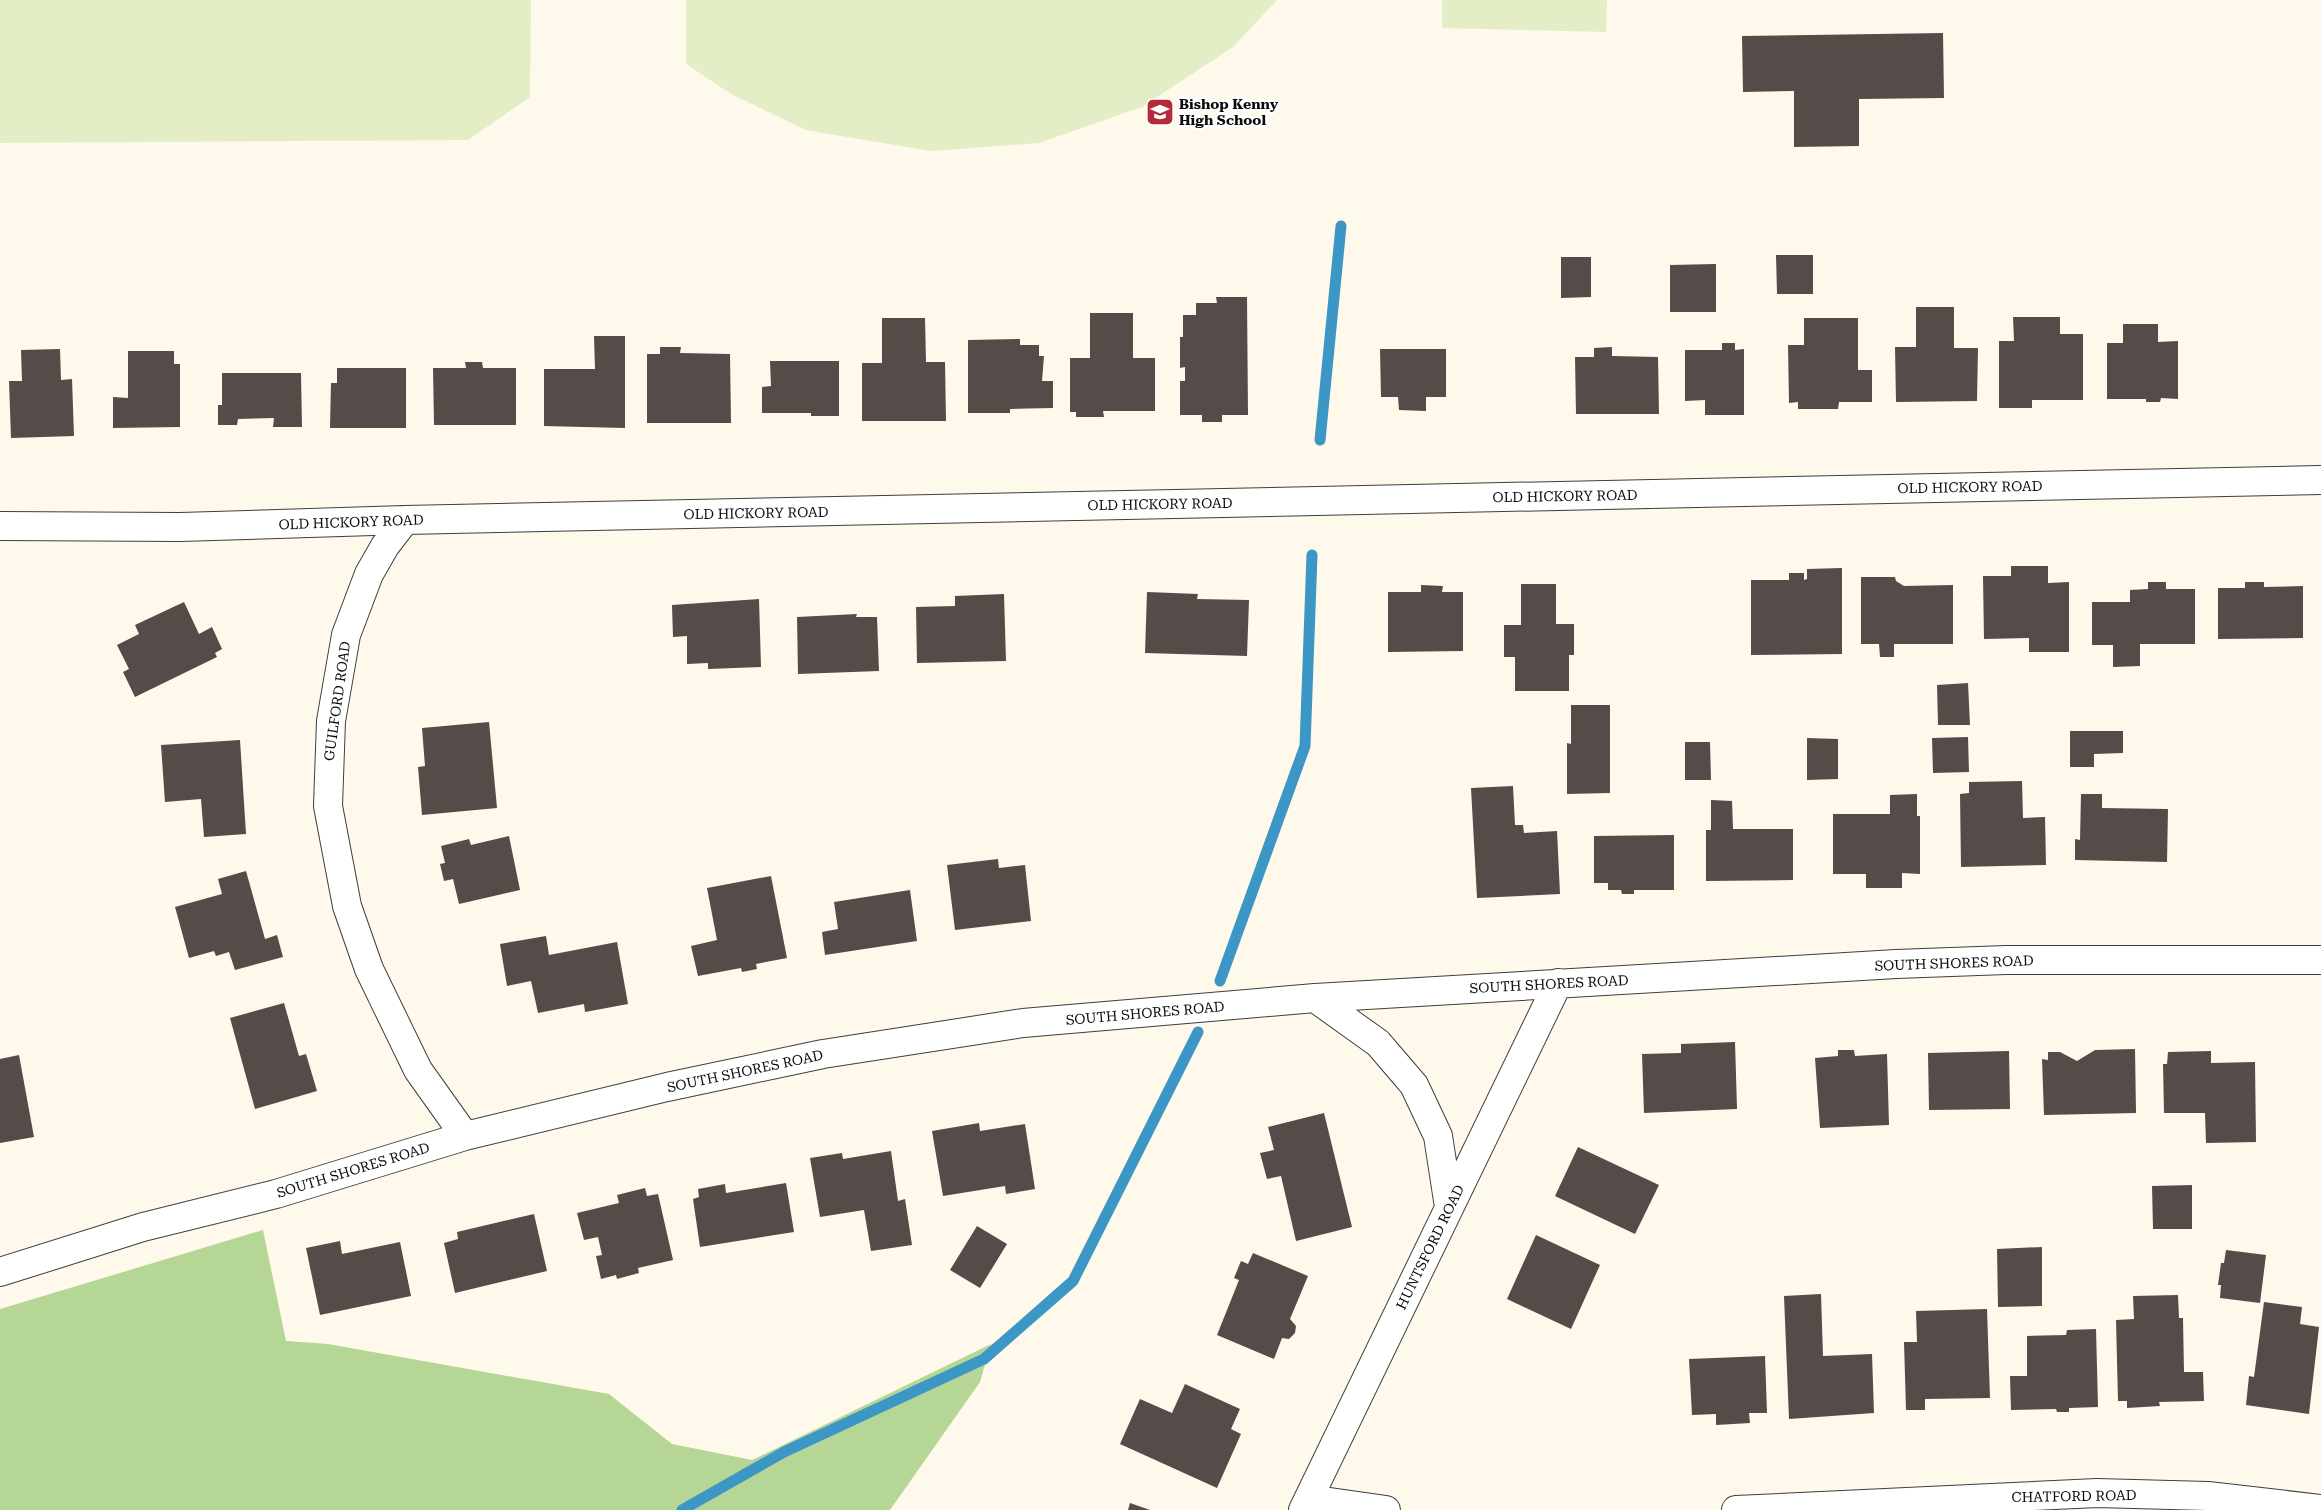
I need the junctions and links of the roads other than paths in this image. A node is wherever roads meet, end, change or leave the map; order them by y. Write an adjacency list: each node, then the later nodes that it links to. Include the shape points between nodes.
1 (2321, 480): 2 (street, OLD HICKORY ROAD)
2 (405, 520): 3 (street, OLD HICKORY ROAD, via 180,527); 7 (street, GUILFORD ROAD, via 369,574 346,635 332,721 328,806 347,906 369,969 418,1070)
3 (0, 526)
4 (2321, 960): 5 (street, SOUTH SHORES ROAD, via 2006,960)
5 (1558, 983): 6 (street, SOUTH SHORES ROAD); 8 (street, HUNTSFORD ROAD)
6 (1315, 998): 7 (street, SOUTH SHORES ROAD, via 1023,1023 823,1054 667,1087); 8 (street, via 1378,1043 1414,1085 1438,1136)
7 (465, 1136): 9 (street, SOUTH SHORES ROAD, via 276,1194 143,1227)
8 (1449, 1207): 10 (street, HUNTSFORD ROAD)
9 (0, 1272)
10 (1306, 1504): 12 (street)
11 (2321, 1509): 13 (street, CHATFORD ROAD, via 2208,1496 2097,1493)
12 (1386, 1510)
13 (1736, 1510)

